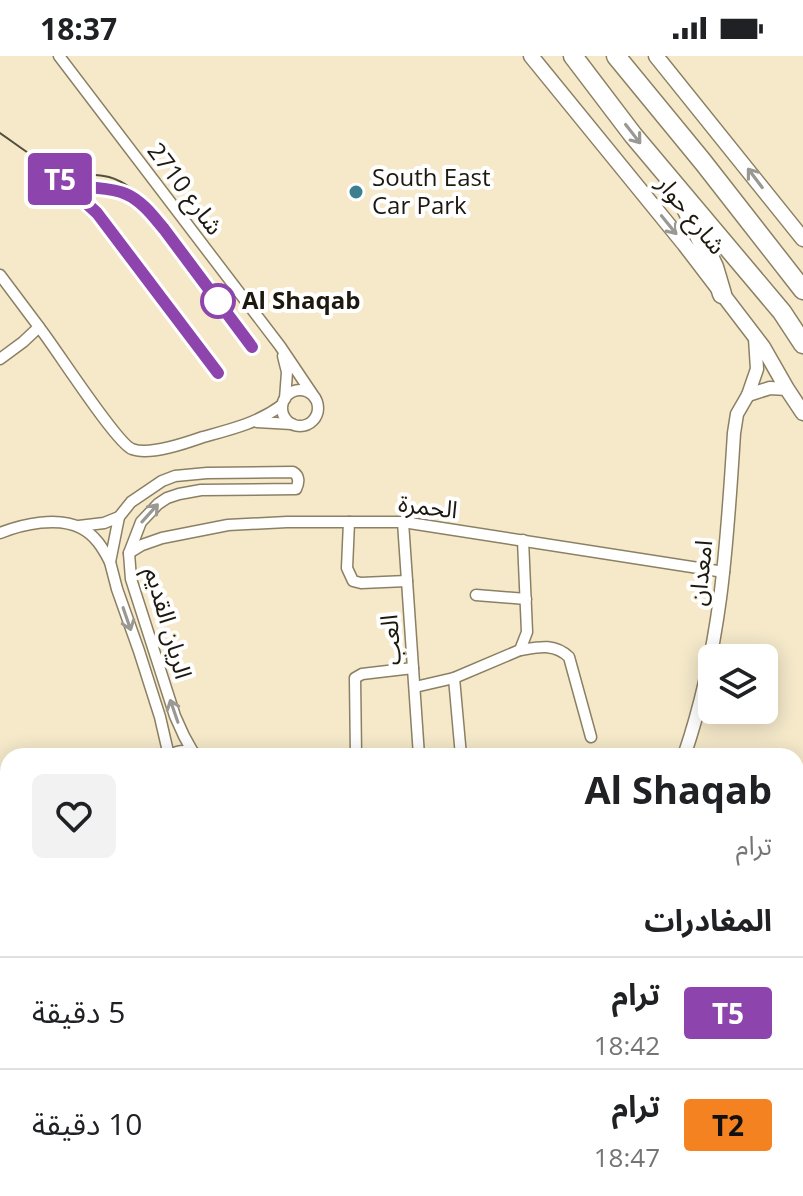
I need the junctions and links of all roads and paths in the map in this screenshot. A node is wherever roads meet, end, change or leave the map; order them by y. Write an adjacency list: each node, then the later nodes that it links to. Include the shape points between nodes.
1 (59, 56): 14 (street, شارع 2710)
2 (531, 56): 10 (main road, شارع حوار, one-way to 10)
3 (573, 56): 6 (highway, شارع حوار, one-way to 6)
4 (616, 56): 9 (highway, شارع حوار)
5 (656, 56): 7 (main road, one-way to 5)
6 (673, 182): 10 (highway); 13 (highway, شارع حوار)
7 (803, 239)
8 (0, 275): 11 (street)
9 (803, 290)
10 (722, 294): 12 (main road, شارع حوار)
11 (39, 327): 15 (street); 21 (street, via 131,449 169,448)
12 (755, 338): 16 (main road, شارع حوار); 17 (street, امعدان, via 757,369)
13 (803, 344)
14 (280, 346): 18 (street, شارع 2710); 19 (street, شارع 2710, via 287,372)
15 (0, 359)
16 (787, 389): 17 (street); 20 (main road, شارع حوار)
17 (748, 395): 31 (street, امعدان, via 734,433)
18 (315, 398): 19 (street, via 303,391); 22 (street, via 318,411 311,422)
19 (284, 402): 21 (street); 22 (street, via 283,413)
20 (803, 413)
21 (255, 422): 22 (street)
22 (292, 424)
23 (119, 517): 26 (street); 29 (street, الريان القديم, one-way to 23, via 141,522 167,498 201,490 296,489 297,476 175,476 131,502); 30 (street, الريان القديم)
24 (349, 522): 25 (street, الحمرة); 29 (street, الحمرة, via 228,525 162,538); 32 (street, via 347,568 353,581)
25 (403, 522): 28 (street, الحمرة); 32 (street, العب)
26 (79, 526): 27 (street, via 49,523); 30 (street, via 101,545)
27 (0, 533)
28 (523, 540): 31 (street, الحمرة); 34 (street)
29 (129, 553): 41 (street, الريان القديم, one-way to 29, via 175,716 131,579)
30 (110, 562): 40 (street, الريان القديم, one-way to 40)
31 (724, 572): 45 (street, امعدان, via 713,648)
32 (407, 581): 36 (street, العب)
33 (476, 595): 34 (street)
34 (526, 599): 35 (street, via 527,632)
35 (520, 650): 37 (street); 39 (street, via 553,647 569,657)
36 (413, 668): 38 (street, العب); 42 (street, via 355,678)
37 (454, 678): 38 (street); 44 (street)
38 (415, 687): 43 (street, العب)
39 (591, 737)
40 (168, 748)
41 (192, 748)
42 (356, 748)
43 (419, 748)
44 (460, 748)
45 (687, 748)

